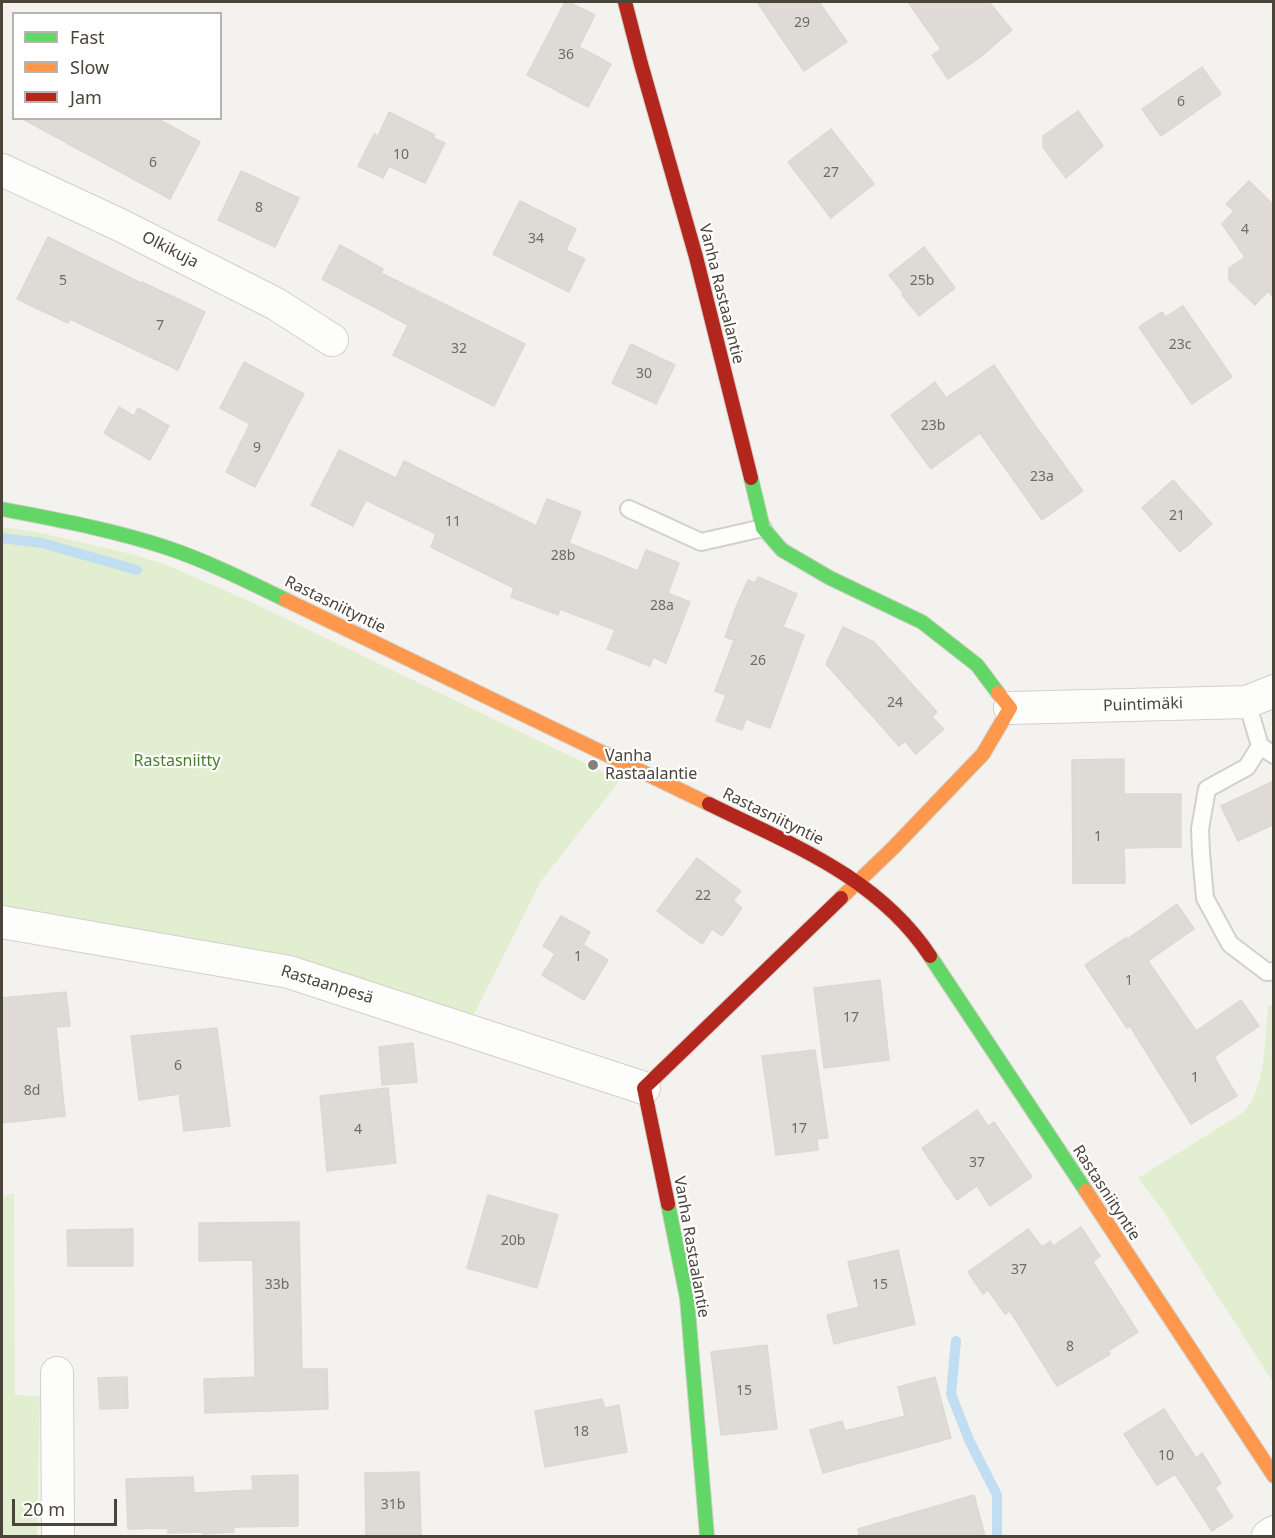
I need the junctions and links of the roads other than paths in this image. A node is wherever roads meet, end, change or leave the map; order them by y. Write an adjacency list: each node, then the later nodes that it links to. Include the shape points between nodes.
1 (625, 2): 6 (street, Vanha Rastaalantie, via 696,257)
2 (2, 170): 3 (street, Olkikuja, via 276,304)
3 (332, 340)
4 (2, 509): 10 (street, Rastasniityntie, via 147,541 231,573 820,858)
5 (629, 509): 6 (lane, via 701,542)
6 (763, 528): 8 (street, Vanha Rastaalantie, via 782,550 922,622 976,665)
7 (1260, 697): 8 (street, Puintimäki); 9 (lane)
8 (1010, 708): 10 (street, via 983,754)
9 (1267, 750): 12 (lane, via 1247,767 1207,789 1200,829 1205,897 1230,944 1267,972)
10 (857, 882): 13 (street); 15 (street, Rastasniityntie, via 894,912 926,950)
11 (2, 922): 13 (street, Rastaanpesä, via 289,972)
12 (1274, 971)
13 (644, 1088): 18 (street, Vanha Rastaalantie, via 687,1298)
14 (57, 1373): 17 (street)
15 (1274, 1476)
16 (1274, 1532): 19 (street)
17 (58, 1536)
18 (707, 1536)
19 (1268, 1536)

